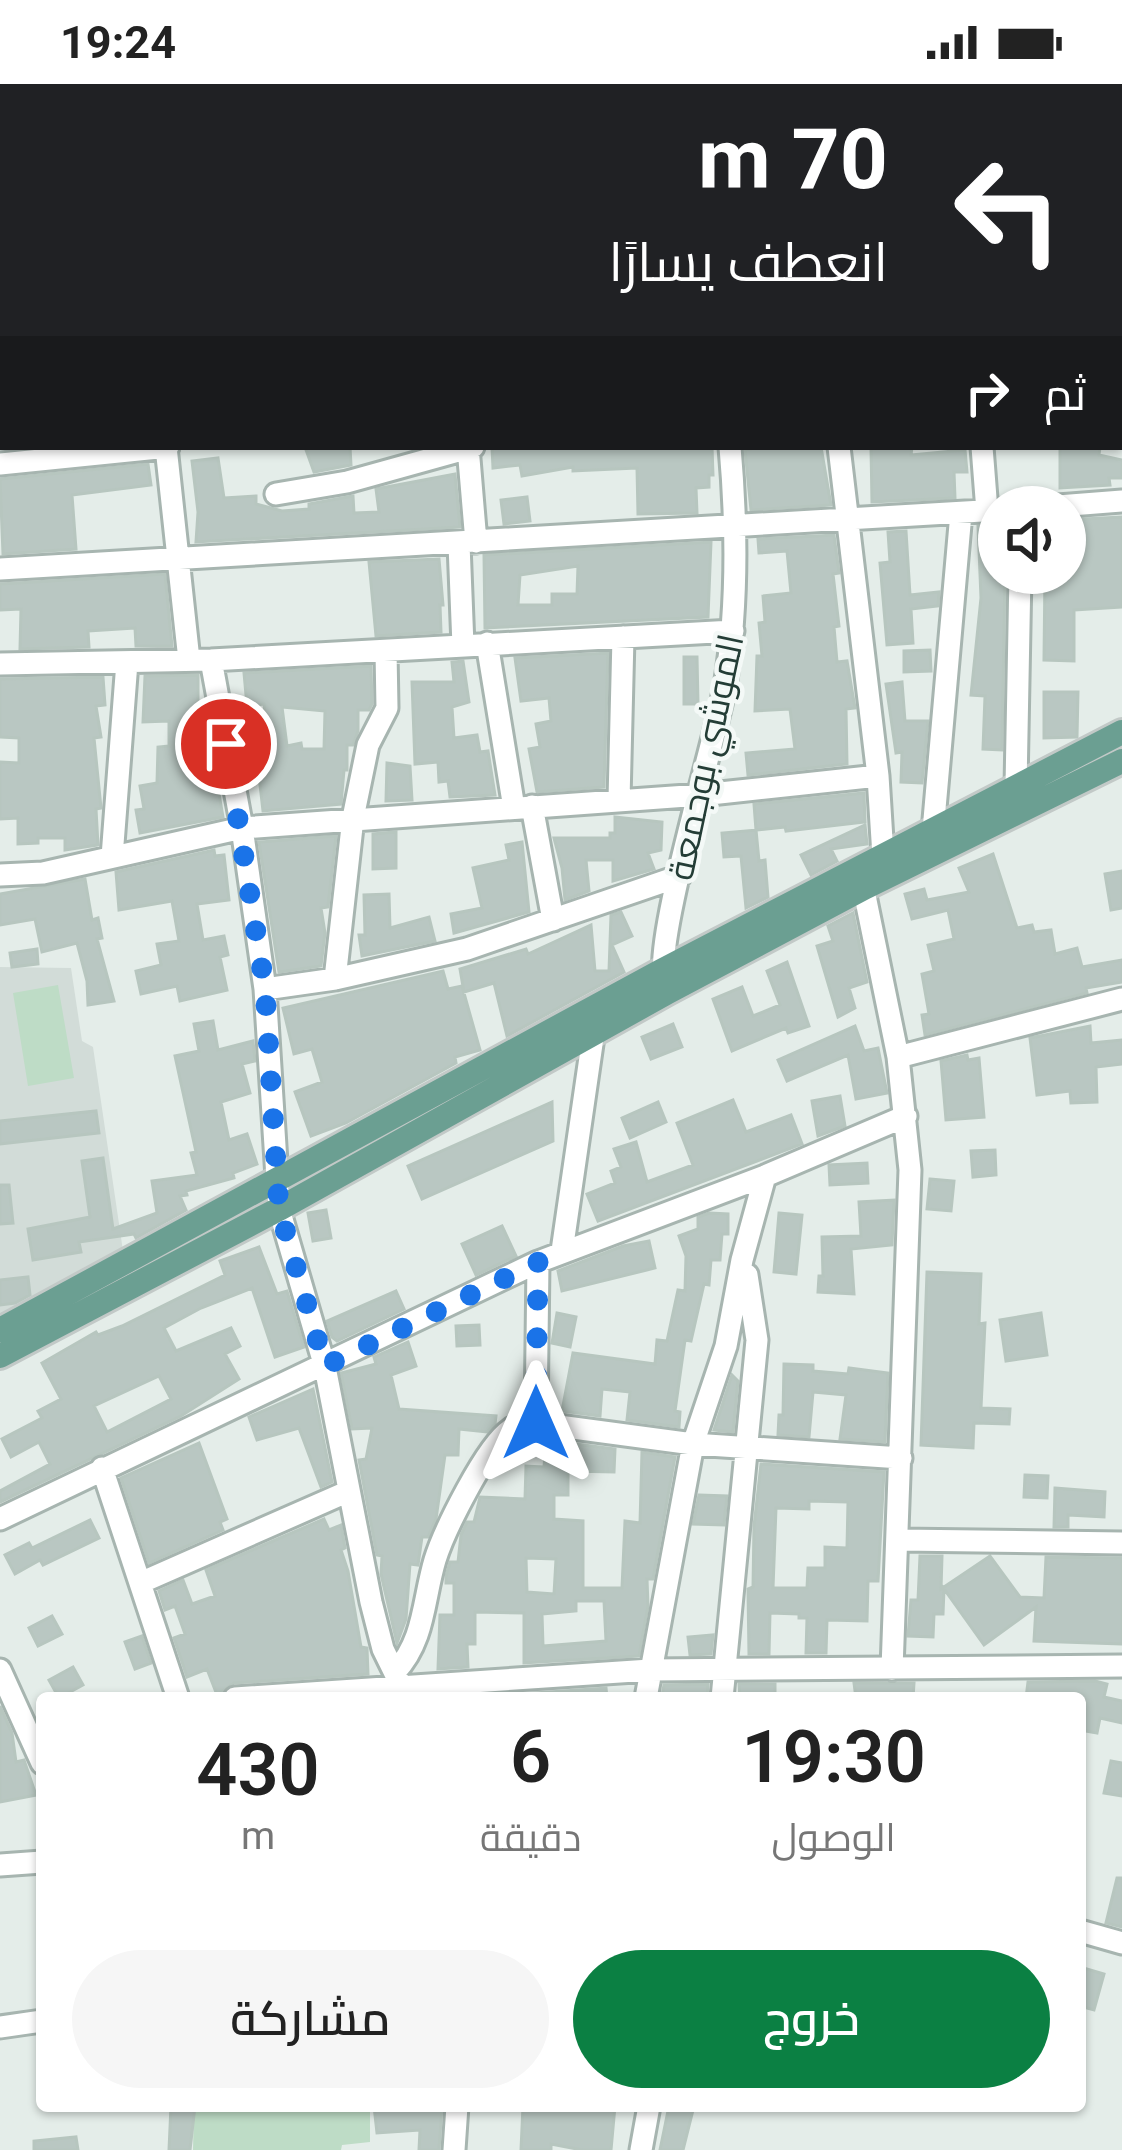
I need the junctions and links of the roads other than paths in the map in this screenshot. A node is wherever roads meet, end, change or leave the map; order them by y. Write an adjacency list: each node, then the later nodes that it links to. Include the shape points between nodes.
1 (138, 450): 8 (street)
2 (167, 450): 18 (street)
3 (459, 450): 10 (street)
4 (470, 450): 17 (street)
5 (730, 450): 16 (street, الموشي بوجمعة)
6 (839, 450): 15 (street)
7 (983, 450): 9 (street)
8 (0, 464)
9 (989, 486)
10 (276, 494)
11 (1122, 501): 12 (street)
12 (1086, 504)
13 (978, 511): 14 (street)
14 (961, 512): 15 (street); 38 (street)
15 (847, 517): 16 (street); 31 (street)
16 (737, 526): 17 (street); 21 (street, الموشي بوجمعة)
17 (468, 543): 18 (street); 24 (street)
18 (178, 561): 19 (street); 26 (street)
19 (0, 569)
20 (1020, 594): 32 (street)
21 (733, 631): 22 (street); 33 (street, الموشي بوجمعة)
22 (623, 637): 23 (street); 34 (street)
23 (487, 643): 24 (street); 35 (street)
24 (463, 646): 25 (street)
25 (386, 651): 26 (street); 36 (street, via 387,708 368,745)
26 (200, 660): 27 (street); 37 (street)
27 (128, 662): 28 (street); 40 (street)
28 (0, 664)
29 (1122, 732): 32 (main road)
30 (1122, 761): 43 (main road)
31 (878, 776): 33 (street); 39 (street)
32 (1016, 787): 38 (main road)
33 (701, 795): 34 (street); 42 (street, الموشي بوجمعة)
34 (619, 800): 35 (street)
35 (523, 807): 36 (street); 44 (street)
36 (353, 818): 37 (street); 45 (street)
37 (242, 829): 40 (street); 47 (street)
38 (933, 831): 39 (main road)
39 (883, 856): 43 (main road)
40 (112, 857): 41 (street)
41 (0, 875)
42 (680, 876): 44 (street); 46 (street, الموشي بوجمعة)
43 (862, 878): 46 (main road); 50 (street)
44 (553, 920): 45 (street)
45 (335, 979): 47 (street)
46 (664, 981): 49 (main road); 53 (main road)
47 (265, 989): 53 (street)
48 (1122, 1000): 50 (street)
49 (593, 1037): 54 (main road); 55 (street)
50 (898, 1057): 51 (street)
51 (906, 1116): 52 (street); 64 (street)
52 (765, 1176): 55 (street); 56 (street)
53 (276, 1180): 54 (street); 58 (main road)
54 (279, 1209): 59 (main road); 60 (street)
55 (562, 1251): 57 (street)
56 (742, 1260): 62 (street, via 726,1346); 63 (street, via 757,1340)
57 (538, 1262): 60 (street); 61 (street)
58 (0, 1330)
59 (0, 1356)
60 (325, 1366): 65 (street); 66 (street)
61 (536, 1423): 62 (street); 76 (street, via 505,1433 454,1516)
62 (693, 1444): 63 (street); 74 (street)
63 (749, 1447): 64 (street); 75 (street)
64 (901, 1458): 68 (street)
65 (102, 1468): 67 (street); 70 (street)
66 (349, 1491): 70 (street); 76 (street, via 383,1649)
67 (0, 1519)
68 (899, 1540): 69 (street); 72 (street)
69 (1122, 1543)
70 (140, 1583): 77 (street)
71 (1122, 1666): 72 (street)
72 (892, 1669): 75 (street)
73 (0, 1670): 81 (street)
74 (650, 1670): 75 (street); 76 (street); 79 (street)
75 (726, 1670): 80 (street)
76 (402, 1686): 78 (street)
77 (176, 1692)
78 (318, 1692)
79 (647, 1692)
80 (723, 1692)
81 (31, 1711)
82 (36, 1862): 83 (street)
83 (0, 1865)
84 (1086, 1932): 85 (street)
85 (1122, 1943)
86 (36, 2021): 87 (street)
87 (0, 2026)
88 (457, 2112): 92 (street)
89 (637, 2112): 91 (street)
90 (648, 2112): 91 (street)
91 (641, 2149)
92 (454, 2150)

